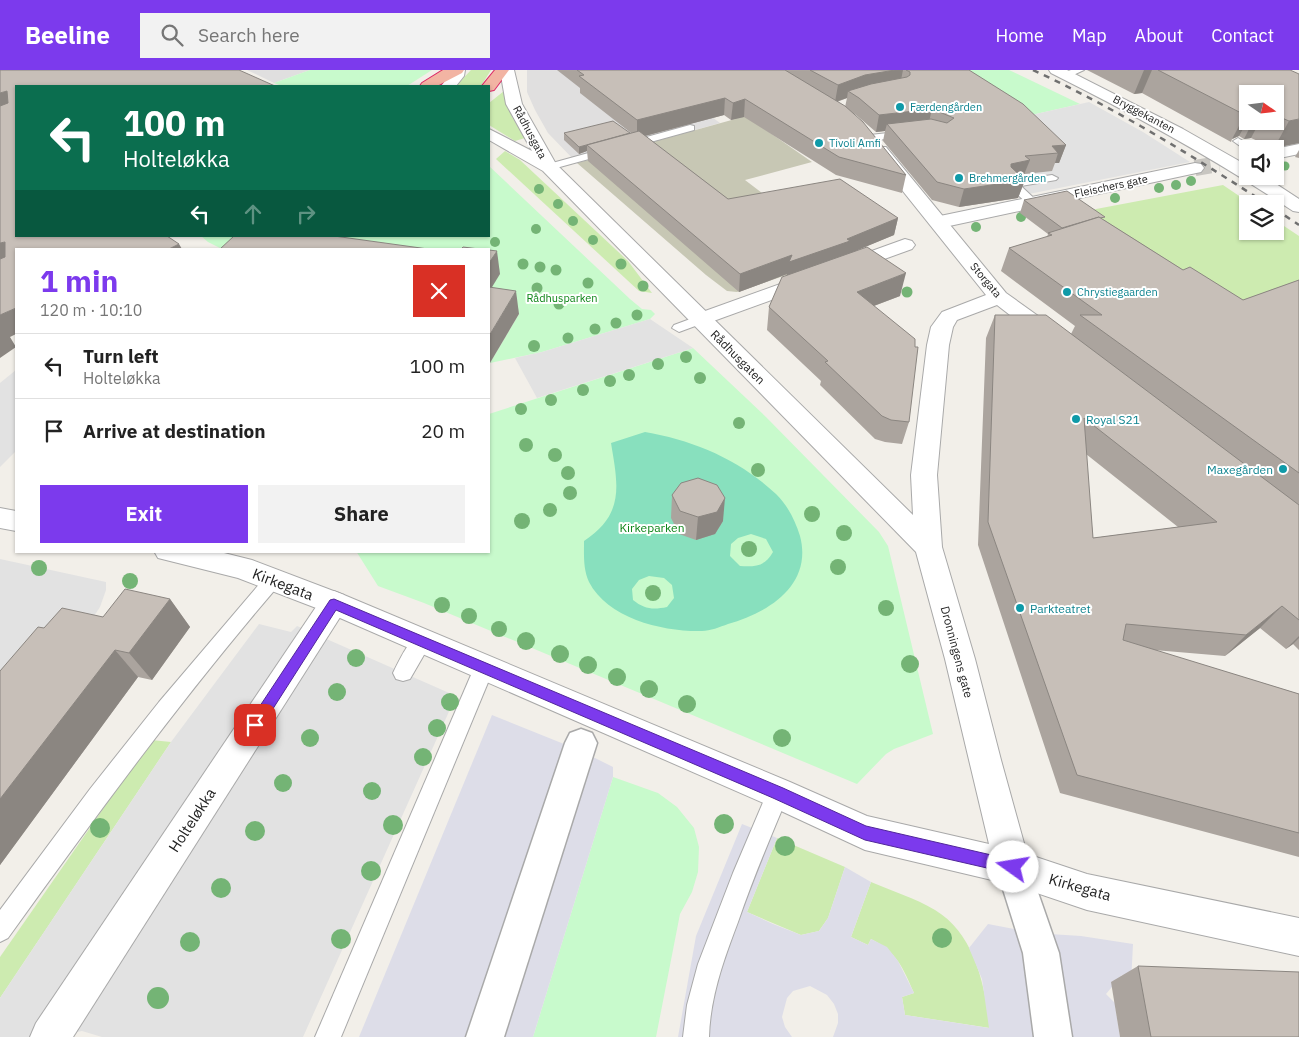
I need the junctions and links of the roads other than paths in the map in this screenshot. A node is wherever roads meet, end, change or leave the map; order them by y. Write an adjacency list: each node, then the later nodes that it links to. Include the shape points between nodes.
1 (458, 70): 5 (highway, via 448,72); 6 (street)
2 (502, 70): 7 (highway)
3 (508, 70): 17 (street, Rådhusgata, via 514,104)
4 (1067, 72): 16 (street, Bryggekanten)
5 (428, 85)
6 (449, 85)
7 (490, 86)
8 (855, 124): 12 (street, Storgata)
9 (690, 128): 17 (lane)
10 (920, 132): 12 (lane)
11 (492, 138): 17 (street, Rådhusgata)
12 (870, 138): 24 (street, Storgata)
13 (1299, 149): 14 (street)
14 (1284, 152)
15 (1239, 160): 16 (street)
16 (1224, 163): 19 (street, Bryggekanten)
17 (549, 167): 27 (street, Rådhusgaten)
18 (1195, 168): 22 (street, Fleischers gate, via 1109,182)
19 (1239, 170)
20 (1052, 178): 22 (lane, via 1012,184)
21 (1265, 185): 23 (street)
22 (1033, 203): 24 (street, Fleischers gate)
23 (1299, 208)
24 (940, 222): 26 (street, Storgata)
25 (905, 245): 27 (street)
26 (999, 297): 29 (street, Storgata); 32 (street, Dronningens gate, via 949,316 942,327 924,475)
27 (701, 319): 28 (lane); 32 (street, Rådhusgaten)
28 (679, 328)
29 (1074, 353)
30 (0, 518): 31 (street)
31 (15, 520)
32 (928, 547): 41 (street, Dronningens gate)
33 (177, 553): 34 (street, Kirkegata, via 242,568)
34 (273, 580): 35 (street, Kirkegata); 42 (lane, via 217,644 85,812)
35 (334, 603): 36 (street, Kirkegata); 44 (street, Holteløkka)
36 (422, 641): 37 (street, Kirkegata); 38 (lane)
37 (484, 668): 40 (street, Kirkegata); 45 (lane)
38 (403, 673)
39 (581, 743): 46 (street)
40 (778, 793): 41 (street, Kirkegata, via 865,833); 47 (lane, via 722,930 706,978)
41 (1013, 867): 43 (street, Kirkegata, via 1087,892); 48 (street, Dronningens gate, via 1041,953)
42 (0, 930)
43 (1299, 937)
44 (50, 1037)
45 (328, 1037)
46 (485, 1037)
47 (696, 1037)
48 (1053, 1037)

